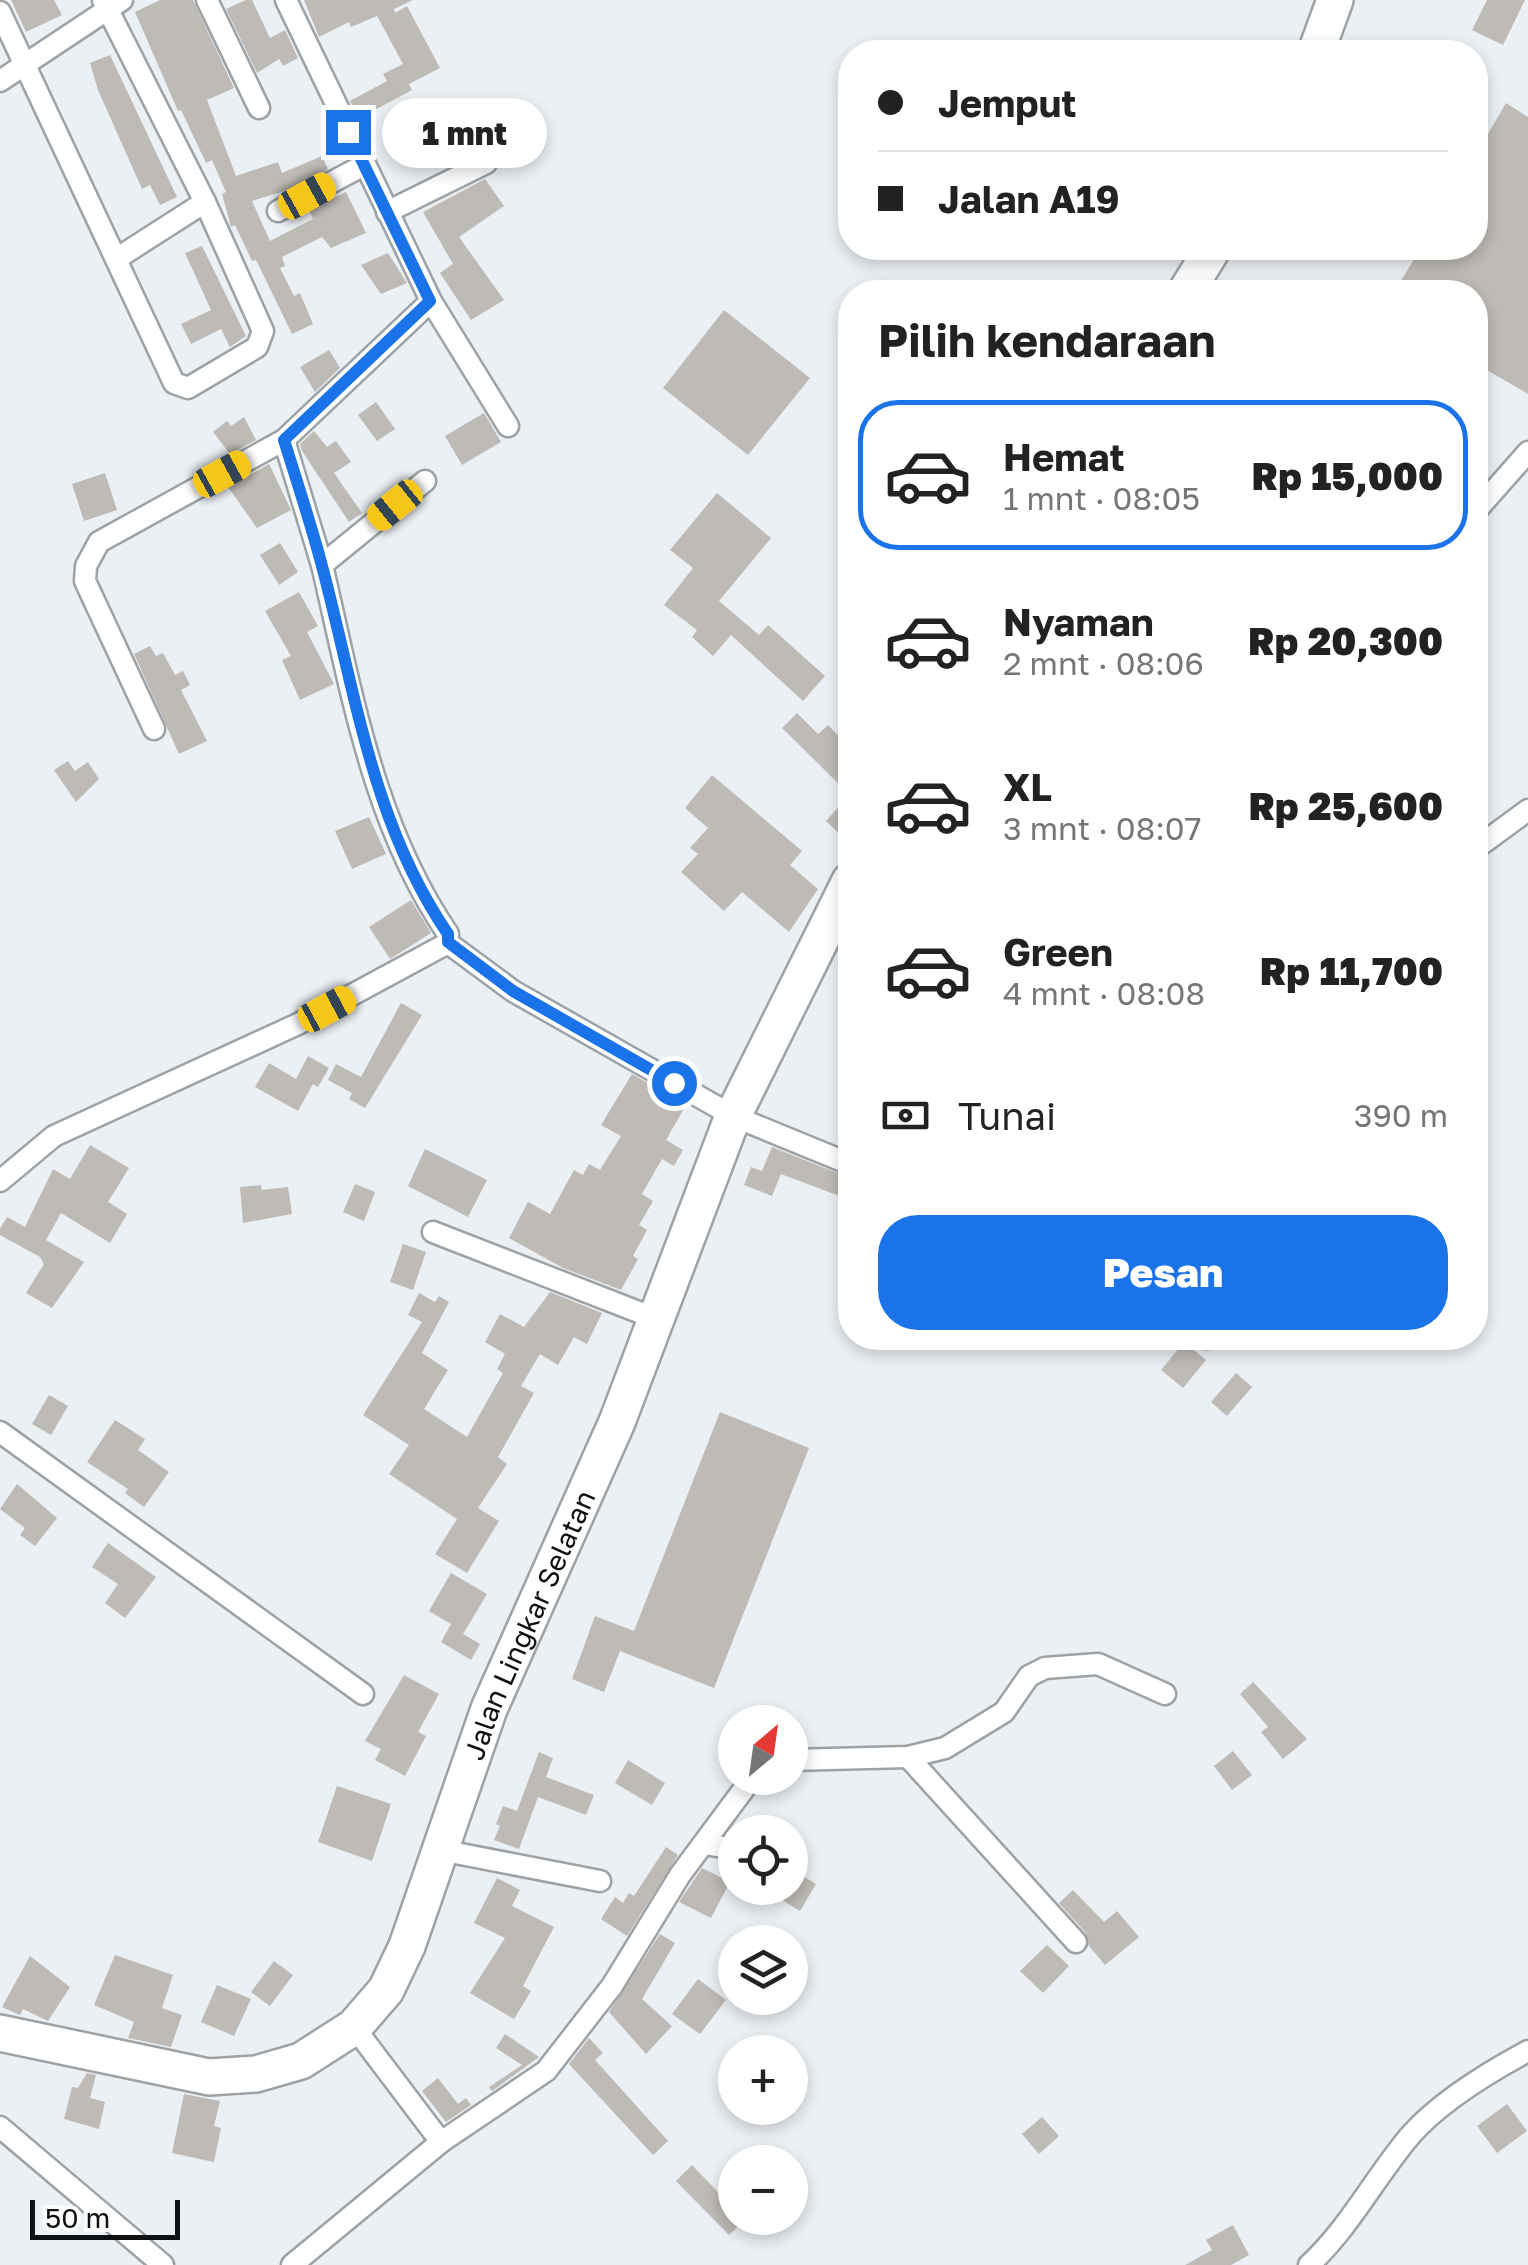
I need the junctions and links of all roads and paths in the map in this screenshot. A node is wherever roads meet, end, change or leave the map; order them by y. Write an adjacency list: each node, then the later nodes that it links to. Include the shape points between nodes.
1 (207, 0): 9 (street)
2 (286, 0): 11 (street)
3 (1335, 0): 6 (highway)
4 (111, 3): 7 (street); 12 (street)
5 (0, 12): 7 (street)
6 (1320, 40)
7 (25, 68): 8 (street); 15 (street)
8 (0, 82)
9 (259, 108)
10 (486, 162): 14 (street)
11 (364, 165): 13 (street); 14 (street)
12 (205, 202): 15 (street); 15 (street, via 263,331 257,348 188,388 174,383)
13 (278, 212)
14 (387, 212): 16 (street)
15 (116, 259)
16 (430, 301): 17 (street); 18 (street)
17 (508, 426)
18 (284, 440): 22 (street); 23 (street, via 99,542 91,553 85,581)
19 (1528, 452): 21 (street)
20 (425, 481): 22 (street)
21 (1488, 497)
22 (322, 565): 27 (street, via 378,793 400,854)
23 (154, 729)
24 (1528, 810): 25 (street)
25 (1488, 839)
26 (838, 905): 28 (highway, Jalan Lingkar Selatan)
27 (448, 942): 28 (street, via 513,991); 30 (street, via 298,1024 54,1136)
28 (733, 1116): 29 (street); 32 (highway, Jalan Lingkar Selatan)
29 (838, 1159)
30 (0, 1182)
31 (433, 1232): 32 (street)
32 (654, 1318): 41 (highway, Jalan Lingkar Selatan, via 576,1521 488,1710)
33 (0, 1432): 34 (street)
34 (363, 1694)
35 (1165, 1694): 36 (street, via 1098,1664 1045,1668 1029,1676 992,1720 945,1748)
36 (908, 1757): 37 (street); 43 (street)
37 (808, 1760)
38 (740, 1795): 39 (street)
39 (704, 1844): 40 (street); 48 (street, via 612,1986 546,2071)
40 (718, 1846)
41 (440, 1850): 42 (street); 44 (highway, Jalan Lingkar Selatan, via 386,1990)
42 (600, 1881)
43 (1076, 1942)
44 (354, 2027): 45 (highway, Jalan Lingkar Selatan, via 301,2061 256,2074 210,2077); 48 (street)
45 (0, 2033)
46 (1528, 2051): 51 (street, via 1453,2098 1412,2134 1334,2242)
47 (0, 2127): 50 (street)
48 (441, 2142): 49 (street)
49 (301, 2262)
50 (162, 2265)
51 (1309, 2265)

